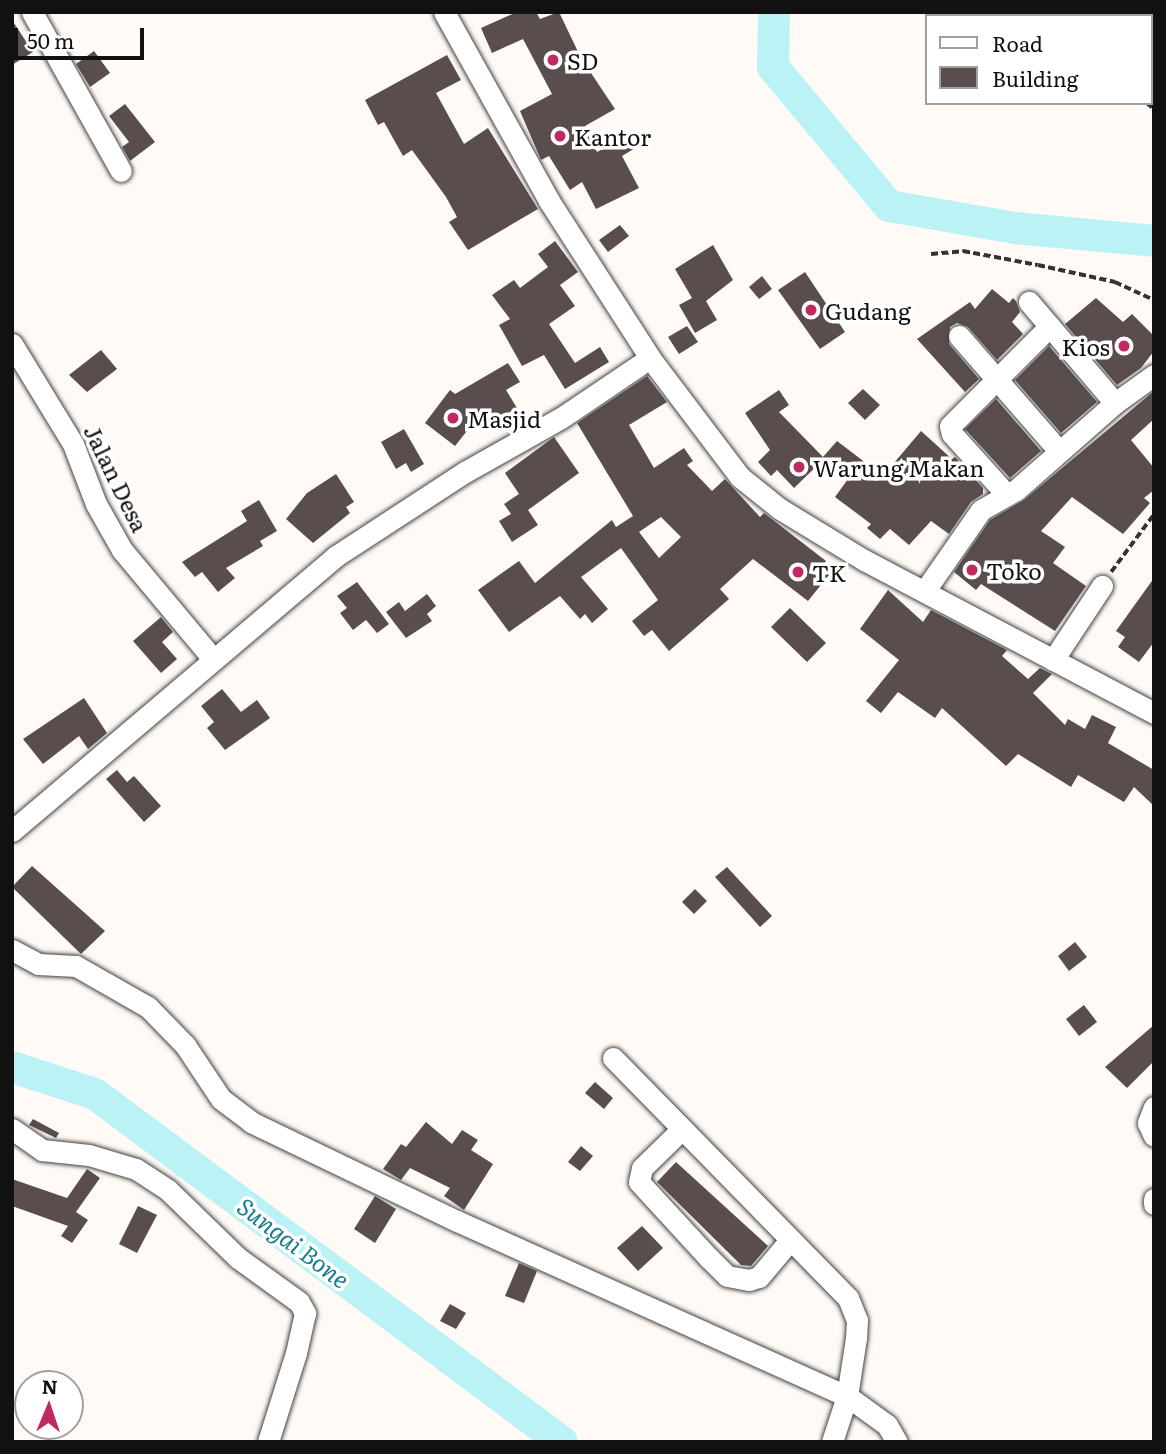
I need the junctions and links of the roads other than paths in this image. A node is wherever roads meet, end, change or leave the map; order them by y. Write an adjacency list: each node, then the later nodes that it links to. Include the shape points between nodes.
1 (32, 12): 3 (street)
2 (444, 12): 8 (street, via 549,201)
3 (121, 171)
4 (1029, 302): 5 (street)
5 (1050, 326): 10 (street); 11 (street)
6 (959, 336): 10 (street)
7 (12, 344): 16 (street, Jalan Desa, via 72,444 96,504 122,551)
8 (650, 358): 15 (street, via 740,477 780,509 864,560); 16 (street, via 336,556)
9 (1153, 373): 11 (street)
10 (998, 377): 12 (street); 13 (street, via 950,429)
11 (1115, 404): 12 (street)
12 (1058, 450): 13 (street)
13 (1007, 495): 15 (street, via 974,519)
14 (1102, 586): 17 (street)
15 (926, 589): 17 (street)
16 (213, 659): 19 (street)
17 (1053, 660): 18 (street)
18 (1154, 713)
19 (12, 831)
20 (12, 950): 27 (street, via 38,964 76,966 148,1007 185,1045 221,1099 251,1122 457,1221)
21 (613, 1058): 24 (street)
22 (1154, 1107): 25 (street, via 1148,1123)
23 (12, 1129): 28 (street, via 42,1150 89,1155 136,1169 168,1190 238,1258 299,1302 304,1313 296,1353)
24 (680, 1130): 26 (street); 26 (street, via 642,1168 639,1182 709,1258 727,1276 749,1280 759,1277)
25 (1154, 1136)
26 (790, 1241): 27 (street, via 834,1281 854,1310 856,1338)
27 (846, 1396): 29 (street); 30 (street, via 887,1425)
28 (268, 1442)
29 (832, 1442)
30 (897, 1442)

